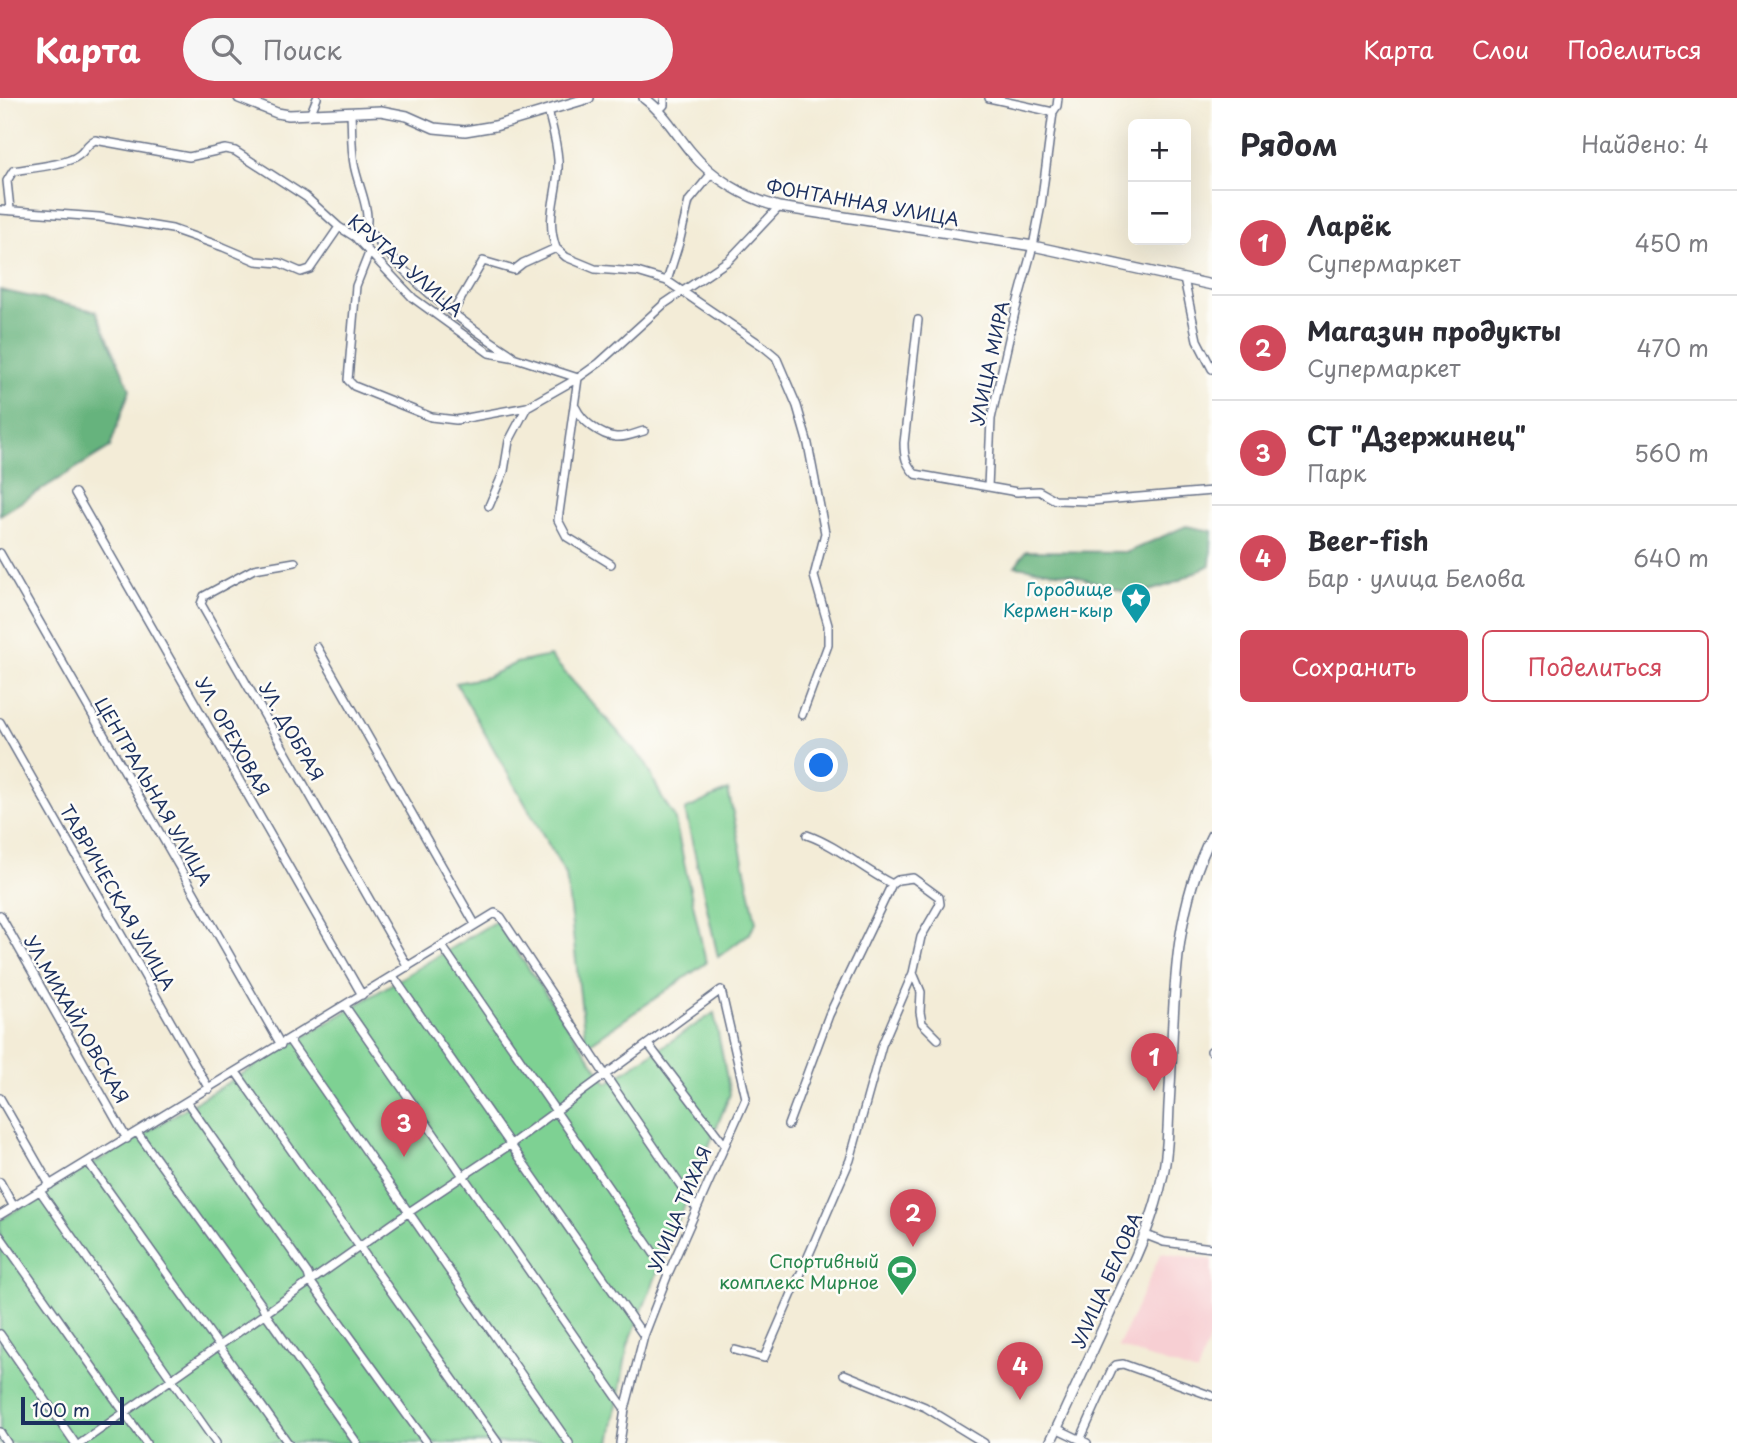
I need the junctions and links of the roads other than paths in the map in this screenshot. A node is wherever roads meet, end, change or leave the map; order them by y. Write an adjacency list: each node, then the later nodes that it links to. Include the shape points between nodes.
1 (239, 98): 12 (main road, via 276,113)
2 (317, 98): 12 (street)
3 (589, 98): 8 (main road)
4 (644, 98): 9 (main road, ФОНТАННАЯ УЛИЦА)
5 (664, 98): 9 (street)
6 (989, 98): 10 (street)
7 (1058, 98): 10 (street, УЛИЦА МИРА)
8 (548, 110): 11 (main road, via 465,131 434,128 395,113); 21 (street, via 558,162 552,202)
9 (659, 110): 13 (main road, ФОНТАННАЯ УЛИЦА)
10 (1053, 112): 20 (street, УЛИЦА МИРА)
11 (351, 114): 12 (main road); 18 (street, via 353,163)
12 (310, 115)
13 (712, 173): 14 (main road, ФОНТАННАЯ УЛИЦА); 26 (street, via 689,201)
14 (779, 207): 20 (main road, ФОНТАННАЯ УЛИЦА); 28 (street, via 729,260)
15 (10, 209): 16 (street); 17 (street, via 172,229 256,261 280,263 301,272 310,269); 17 (street, КРУТАЯ УЛИЦА, via 7,181 13,171 69,160 95,140 189,157 235,151 306,197)
16 (0, 210)
17 (339, 227): 19 (street, КРУТАЯ УЛИЦА)
18 (368, 228): 19 (street); 23 (street)
19 (355, 237): 22 (street, КРУТАЯ УЛИЦА)
20 (1033, 246): 24 (main road, ФОНТАННАЯ УЛИЦА); 37 (street, УЛИЦА МИРА, via 991,419)
21 (556, 248): 26 (street, via 595,269 637,272); 29 (street, via 514,270 483,261)
22 (369, 253): 25 (street, КРУТАЯ УЛИЦА); 34 (street, via 356,286 351,384 431,418 456,420)
23 (388, 255): 25 (street); 29 (street)
24 (1184, 279): 27 (main road, ФОНТАННАЯ УЛИЦА); 32 (street, via 1198,340)
25 (397, 280): 31 (street, КРУТАЯ УЛИЦА, via 414,298 489,353)
26 (667, 281): 28 (street)
27 (1212, 285)
28 (683, 292): 33 (street); 45 (street, via 776,357 808,444 825,533 814,576 828,625 828,645)
29 (453, 312): 31 (street)
30 (918, 320): 37 (street, via 904,443 907,466 915,474)
31 (516, 358): 33 (street, КРУТАЯ УЛИЦА)
32 (1212, 369)
33 (578, 378): 34 (street); 35 (street)
34 (527, 407): 40 (street, via 509,441 504,471)
35 (576, 407): 36 (street, via 585,421 606,434 618,438); 43 (street, via 558,520 566,537)
36 (644, 431)
37 (988, 487): 38 (street, via 1039,491 1055,500 1079,501)
38 (1212, 492)
39 (75, 493): 56 (street, УЛ. ОРЕХОВАЯ)
40 (489, 506)
41 (0, 553): 59 (street, ЦЕНТРАЛЬНАЯ УЛИЦА)
42 (295, 562): 53 (street, УЛ. ДОБРАЯ, via 254,569 204,596 201,604)
43 (611, 564)
44 (317, 647): 51 (street)
45 (802, 715)
46 (0, 722): 63 (street, ТАВРИЧЕСКАЯ УЛИЦА)
47 (807, 835): 49 (street, via 828,843)
48 (1212, 835): 81 (main road, УЛИЦА БЕЛОВА, via 1187,897 1177,968 1164,1172)
49 (891, 884): 54 (street, via 913,878 940,900 921,937); 67 (street, via 828,1015)
50 (0, 915): 69 (street, УЛ.МИХАЙЛОВСКАЯ)
51 (475, 924): 52 (street); 62 (street, via 491,914 501,917)
52 (442, 946): 53 (street); 66 (street)
53 (408, 967): 55 (street)
54 (913, 973): 58 (street, via 921,992 922,1023); 91 (street, via 883,1045 850,1160 764,1358)
55 (393, 976): 56 (street); 70 (street)
56 (362, 995): 57 (street)
57 (345, 1006): 59 (street); 73 (street)
58 (937, 1039)
59 (285, 1043): 61 (street); 79 (street, ЦЕНТРАЛЬНАЯ УЛИЦА)
60 (648, 1044): 62 (street); 71 (street); 71 (street, УЛИЦА ТИХАЯ, via 721,990 746,1098)
61 (236, 1072): 63 (street); 83 (street)
62 (606, 1076): 66 (street); 78 (street)
63 (209, 1089): 65 (street)
64 (0, 1098): 75 (street)
65 (187, 1102): 68 (street); 86 (street)
66 (557, 1111): 70 (street); 85 (street)
67 (788, 1125)
68 (137, 1132): 69 (street); 87 (street)
69 (127, 1139): 72 (street)
70 (510, 1144): 73 (street); 89 (street)
71 (724, 1144): 78 (street, УЛИЦА ТИХАЯ)
72 (88, 1162): 75 (street); 90 (street)
73 (463, 1177): 79 (street); 95 (street)
74 (0, 1182): 77 (street)
75 (50, 1185): 76 (street)
76 (40, 1191): 77 (street); 93 (street)
77 (14, 1207): 80 (street)
78 (696, 1208): 85 (street, УЛИЦА ТИХАЯ)
79 (408, 1212): 83 (street); 109 (street, ЦЕНТРАЛЬНАЯ УЛИЦА)
80 (0, 1215)
81 (1146, 1235): 84 (street); 97 (main road, УЛИЦА БЕЛОВА)
82 (0, 1236): 96 (street)
83 (359, 1247): 86 (street); 108 (street)
84 (1212, 1248)
85 (668, 1274): 89 (street, УЛИЦА ТИХАЯ)
86 (310, 1281): 87 (street); 107 (street)
87 (265, 1313): 90 (street); 106 (street)
88 (0, 1334): 101 (street)
89 (644, 1336): 95 (street, УЛИЦА ТИХАЯ)
90 (219, 1346): 93 (street); 105 (street)
91 (735, 1350)
92 (844, 1374): 111 (street, via 925,1407)
93 (171, 1380): 96 (street); 104 (street)
94 (1212, 1396): 99 (street, via 1116,1365)
95 (625, 1409): 110 (street, УЛИЦА ТИХАЯ)
96 (123, 1411): 102 (street); 103 (street)
97 (1056, 1429): 99 (street); 112 (main road, УЛИЦА БЕЛОВА)
98 (0, 1432): 100 (street)
99 (1084, 1441)
100 (7, 1443)
101 (75, 1443)
102 (81, 1443)
103 (146, 1443)
104 (216, 1443)
105 (288, 1443)
106 (356, 1443)
107 (427, 1443)
108 (498, 1443)
109 (569, 1443)
110 (620, 1443)
111 (984, 1443)
112 (1049, 1443)

